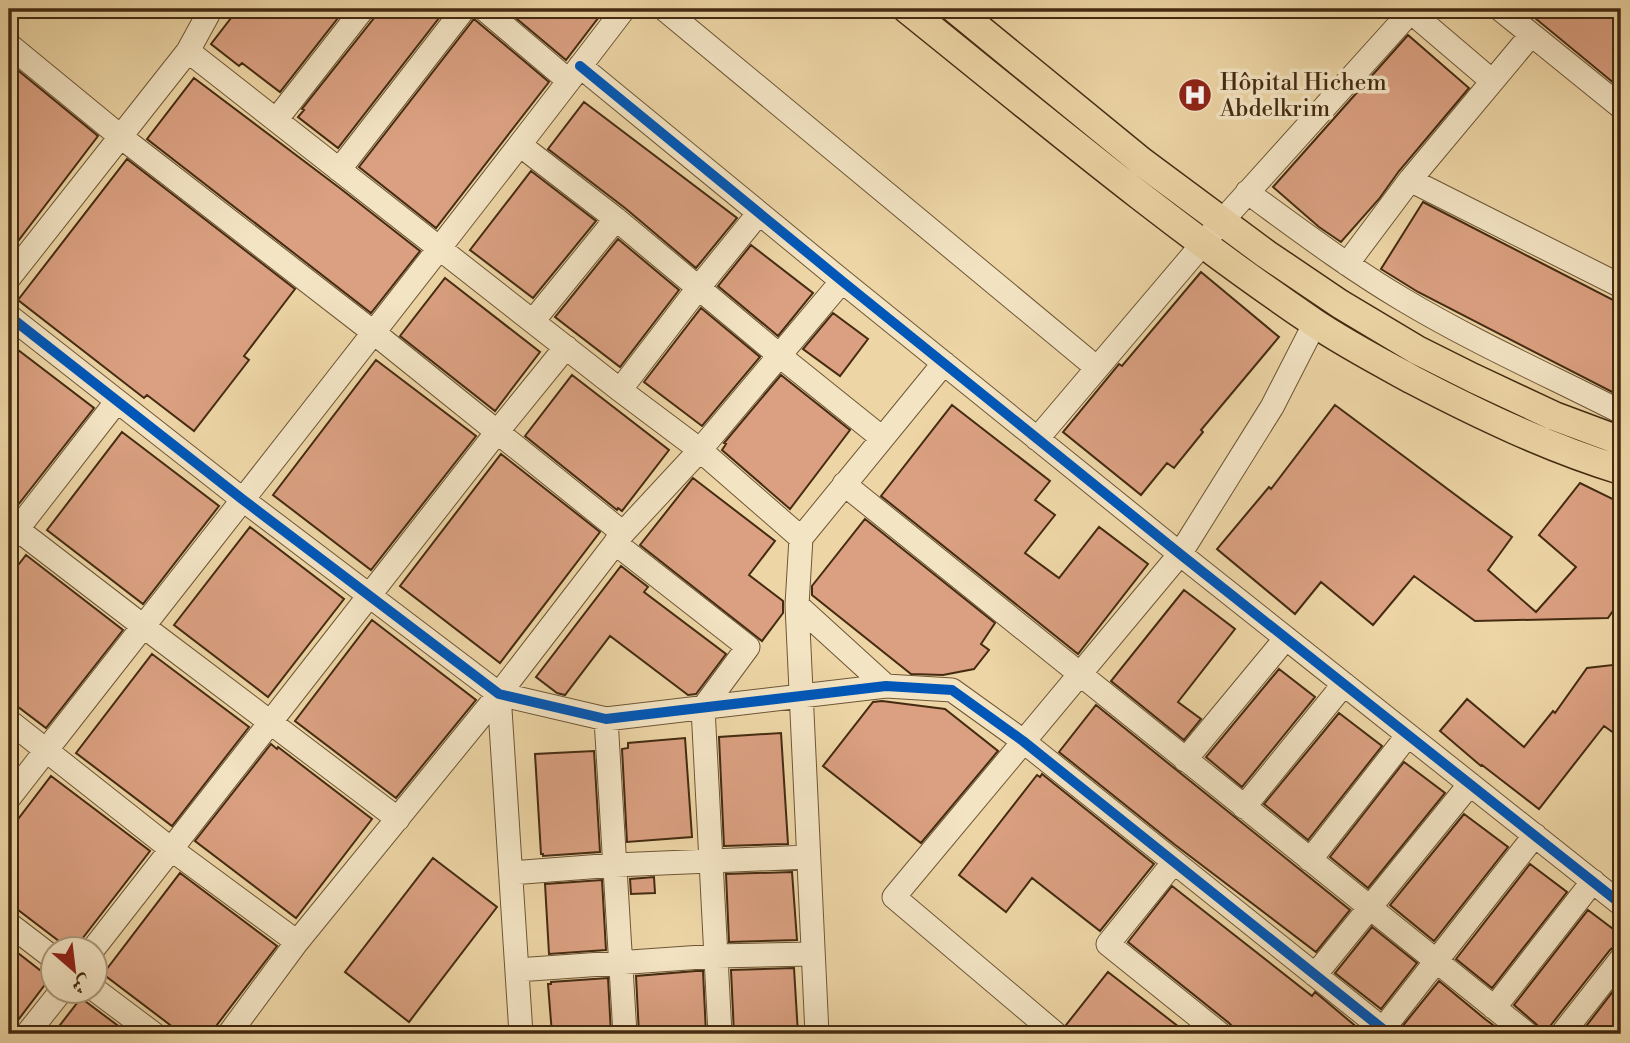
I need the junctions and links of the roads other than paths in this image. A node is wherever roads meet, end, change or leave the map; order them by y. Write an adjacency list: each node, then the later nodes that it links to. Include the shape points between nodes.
1 (211, 9): 13 (street)
2 (363, 9): 17 (street)
3 (464, 9): 20 (street)
4 (484, 9): 14 (street)
5 (624, 9): 14 (street)
6 (664, 9): 40 (street)
7 (907, 9): 26 (main road)
8 (956, 9): 25 (main road, via 1142,162)
9 (1500, 9): 11 (street)
10 (1412, 10): 15 (street); 22 (street)
11 (1531, 35): 15 (street); 16 (street)
12 (9, 45): 18 (street)
13 (188, 51): 17 (street); 18 (street)
14 (575, 74): 19 (street); 23 (street)
15 (1492, 81): 21 (street)
16 (1621, 107)
17 (276, 120): 20 (street)
18 (121, 137): 29 (street); 36 (street)
19 (520, 145): 24 (street); 27 (street)
20 (340, 170): 27 (street)
21 (1410, 180): 28 (street); 31 (street)
22 (1247, 192): 25 (street); 28 (street)
23 (759, 213): 30 (street); 32 (street)
24 (616, 219): 32 (street); 34 (street)
25 (1222, 221): 26 (street); 43 (main road, via 1340,304 1417,350 1542,410)
26 (1202, 244): 35 (main road); 40 (street)
27 (440, 249): 34 (street); 36 (street)
28 (1347, 264): 43 (street)
29 (9, 278)
30 (842, 281): 38 (street); 39 (street)
31 (1621, 286)
32 (699, 287): 38 (street); 41 (street)
33 (9, 316): 42 (street)
34 (533, 321): 37 (street)
35 (1315, 323): 48 (main road, via 1465,407); 55 (street, via 1272,407)
36 (373, 332): 44 (street); 51 (street)
37 (566, 347): 41 (street); 44 (street)
38 (780, 356): 45 (street); 47 (street)
39 (943, 363): 45 (street); 46 (street)
40 (1097, 368): 46 (street)
41 (620, 390): 47 (street)
42 (117, 401): 51 (street); 52 (street)
43 (1617, 425): 48 (street)
44 (497, 432): 53 (street); 56 (street)
45 (881, 438): 50 (street)
46 (1037, 439): 55 (street)
47 (700, 450): 53 (street); 54 (street)
48 (1593, 461): 49 (main road)
49 (1621, 470)
50 (844, 484): 54 (street); 60 (street)
51 (242, 499): 56 (street); 58 (street)
52 (11, 531): 58 (street)
53 (619, 538): 63 (street); 65 (street, via 748,647)
54 (801, 538): 57 (street)
55 (1180, 554): 59 (street); 60 (street)
56 (369, 596): 63 (street); 68 (street)
57 (797, 605): 62 (street); 64 (street)
58 (143, 626): 68 (street); 71 (street)
59 (1286, 638): 61 (street); 72 (street)
60 (1079, 675): 70 (street); 72 (street)
61 (1344, 684): 69 (street); 75 (street)
62 (886, 686): 64 (street); 70 (street, via 952,690)
63 (499, 694): 66 (street); 76 (street); 84 (street)
64 (800, 696): 65 (street); 79 (street)
65 (703, 708): 66 (street); 81 (street)
66 (606, 719): 83 (street)
67 (9, 722): 71 (street)
68 (271, 722): 76 (street); 78 (street)
69 (1408, 734): 73 (street); 80 (street)
70 (1023, 741): 82 (street); 110 (street, via 894,897)
71 (46, 750): 74 (street); 78 (street)
72 (1185, 760): 75 (street)
73 (1471, 784): 77 (street); 87 (street)
74 (9, 798)
75 (1244, 807): 80 (street)
76 (398, 819): 90 (street)
77 (1535, 835): 85 (street); 95 (street)
78 (172, 849): 89 (street); 90 (street)
79 (808, 857): 81 (street); 92 (street)
80 (1310, 860): 87 (street)
81 (711, 862): 83 (street); 93 (street)
82 (1174, 862): 98 (street); 111 (street, via 1108,944)
83 (615, 865): 84 (street); 96 (street)
84 (510, 873): 97 (street)
85 (1593, 881): 86 (street); 101 (street)
86 (1621, 904)
87 (1369, 907): 95 (street); 98 (street)
88 (9, 924): 91 (street)
89 (105, 934)
90 (297, 942): 105 (street)
91 (38, 946)
92 (813, 954): 93 (street); 109 (street)
93 (716, 956): 96 (street); 108 (street)
94 (1621, 959): 113 (street)
95 (1436, 961): 101 (street); 102 (street)
96 (621, 962): 97 (street); 107 (street)
97 (517, 970): 106 (street)
98 (1315, 975): 102 (street)
99 (108, 1000): 104 (street)
100 (51, 1004): 103 (street)
101 (1494, 1008): 112 (street)
102 (1383, 1033)
103 (27, 1034)
104 (154, 1034)
105 (229, 1034)
106 (521, 1034)
107 (625, 1034)
108 (720, 1034)
109 (817, 1034)
110 (1056, 1034)
111 (1220, 1034)
112 (1527, 1034)
113 (1562, 1034)

